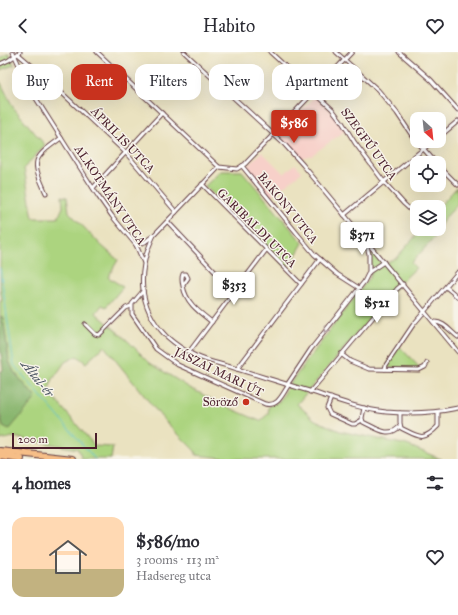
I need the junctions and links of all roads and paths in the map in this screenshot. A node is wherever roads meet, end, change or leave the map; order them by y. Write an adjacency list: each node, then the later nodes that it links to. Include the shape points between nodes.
1 (13, 52): 8 (street, ALKOTMÁNY UTCA)
2 (97, 52): 16 (street)
3 (184, 52): 19 (street)
4 (270, 52): 11 (street, SZEGFŰ UTCA)
5 (336, 52): 9 (street)
6 (352, 52): 9 (street)
7 (399, 52): 15 (street, via 431,80)
8 (17, 54): 10 (street); 20 (street, ALKOTMÁNY UTCA, via 26,83); 22 (street, ÁPRILIS UTCA)
9 (345, 60): 12 (street); 21 (street, via 378,90)
10 (0, 64)
11 (283, 64)
12 (341, 64)
13 (307, 100): 19 (street)
14 (322, 100): 27 (street, SZEGFŰ UTCA, via 332,109)
15 (458, 110)
16 (162, 113): 22 (street); 25 (street)
17 (458, 121): 18 (street)
18 (446, 130)
19 (273, 135): 24 (street); 34 (street, via 306,168)
20 (61, 138): 30 (street, ALKOTMÁNY UTCA); 31 (street, ALKOTMÁNY UTCA, via 37,159 37,173)
21 (424, 149): 23 (street); 27 (street)
22 (126, 153): 30 (street); 33 (street, ÁPRILIS UTCA)
23 (430, 156)
24 (242, 166): 25 (street, via 237,169); 40 (street, BAKONY UTCA)
25 (219, 167): 28 (street)
26 (446, 173): 29 (street)
27 (384, 182): 32 (street, SZEGFŰ UTCA); 34 (street)
28 (202, 184): 33 (street); 39 (street, GARIBALDI UTCA)
29 (458, 185)
30 (93, 188): 38 (street, ALKOTMÁNY UTCA)
31 (46, 193)
32 (410, 210)
33 (176, 212): 35 (street)
34 (344, 215): 37 (street)
35 (168, 222): 36 (street); 51 (street)
36 (154, 235): 38 (street); 42 (street)
37 (366, 240): 41 (street); 43 (street)
38 (136, 245): 42 (street, ALKOTMÁNY UTCA)
39 (266, 250): 45 (street, GARIBALDI UTCA); 51 (street)
40 (320, 260): 45 (street); 49 (street, BAKONY UTCA)
41 (384, 262): 43 (street); 46 (street)
42 (144, 263): 50 (street)
43 (369, 272): 49 (street, JÁSZAI MARI ÚT)
44 (458, 272): 48 (street)
45 (301, 284): 63 (street)
46 (403, 284): 54 (street); 61 (street)
47 (183, 285): 55 (street, via 194,308)
48 (446, 287): 52 (street); 54 (street)
49 (359, 288): 65 (street, JÁSZAI MARI ÚT, one-way to 65, via 311,349)
50 (142, 290): 53 (street); 59 (street, via 146,305 156,324 170,339)
51 (234, 292): 55 (street)
52 (458, 297)
53 (131, 306): 57 (street, via 99,335); 65 (street, JÁSZAI MARI ÚT, via 134,318 150,342 178,365 265,404 272,405 278,402)
54 (425, 311): 56 (street); 64 (street, via 403,339)
55 (212, 322): 59 (street)
56 (434, 322): 58 (street, via 443,324); 60 (street)
57 (85, 324)
58 (458, 337)
59 (189, 352): 63 (street)
60 (458, 352)
61 (341, 354): 64 (street, via 369,369); 66 (street)
62 (427, 363): 64 (street, via 419,370)
63 (237, 369): 65 (street)
64 (385, 369)
65 (287, 385): 66 (street)
66 (310, 392): 67 (street)
67 (331, 398): 68 (street); 72 (street, via 327,408 330,414 352,424)
68 (364, 408): 70 (street); 72 (street)
69 (458, 408): 71 (street)
70 (400, 412): 71 (street); 73 (street)
71 (438, 412): 73 (street, via 438,426 427,436 421,437)
72 (362, 420): 73 (street, via 388,433 396,431)
73 (400, 426)
74 (0, 451): 77 (highway)
75 (0, 456): 76 (highway)
76 (21, 459)
77 (73, 459)

